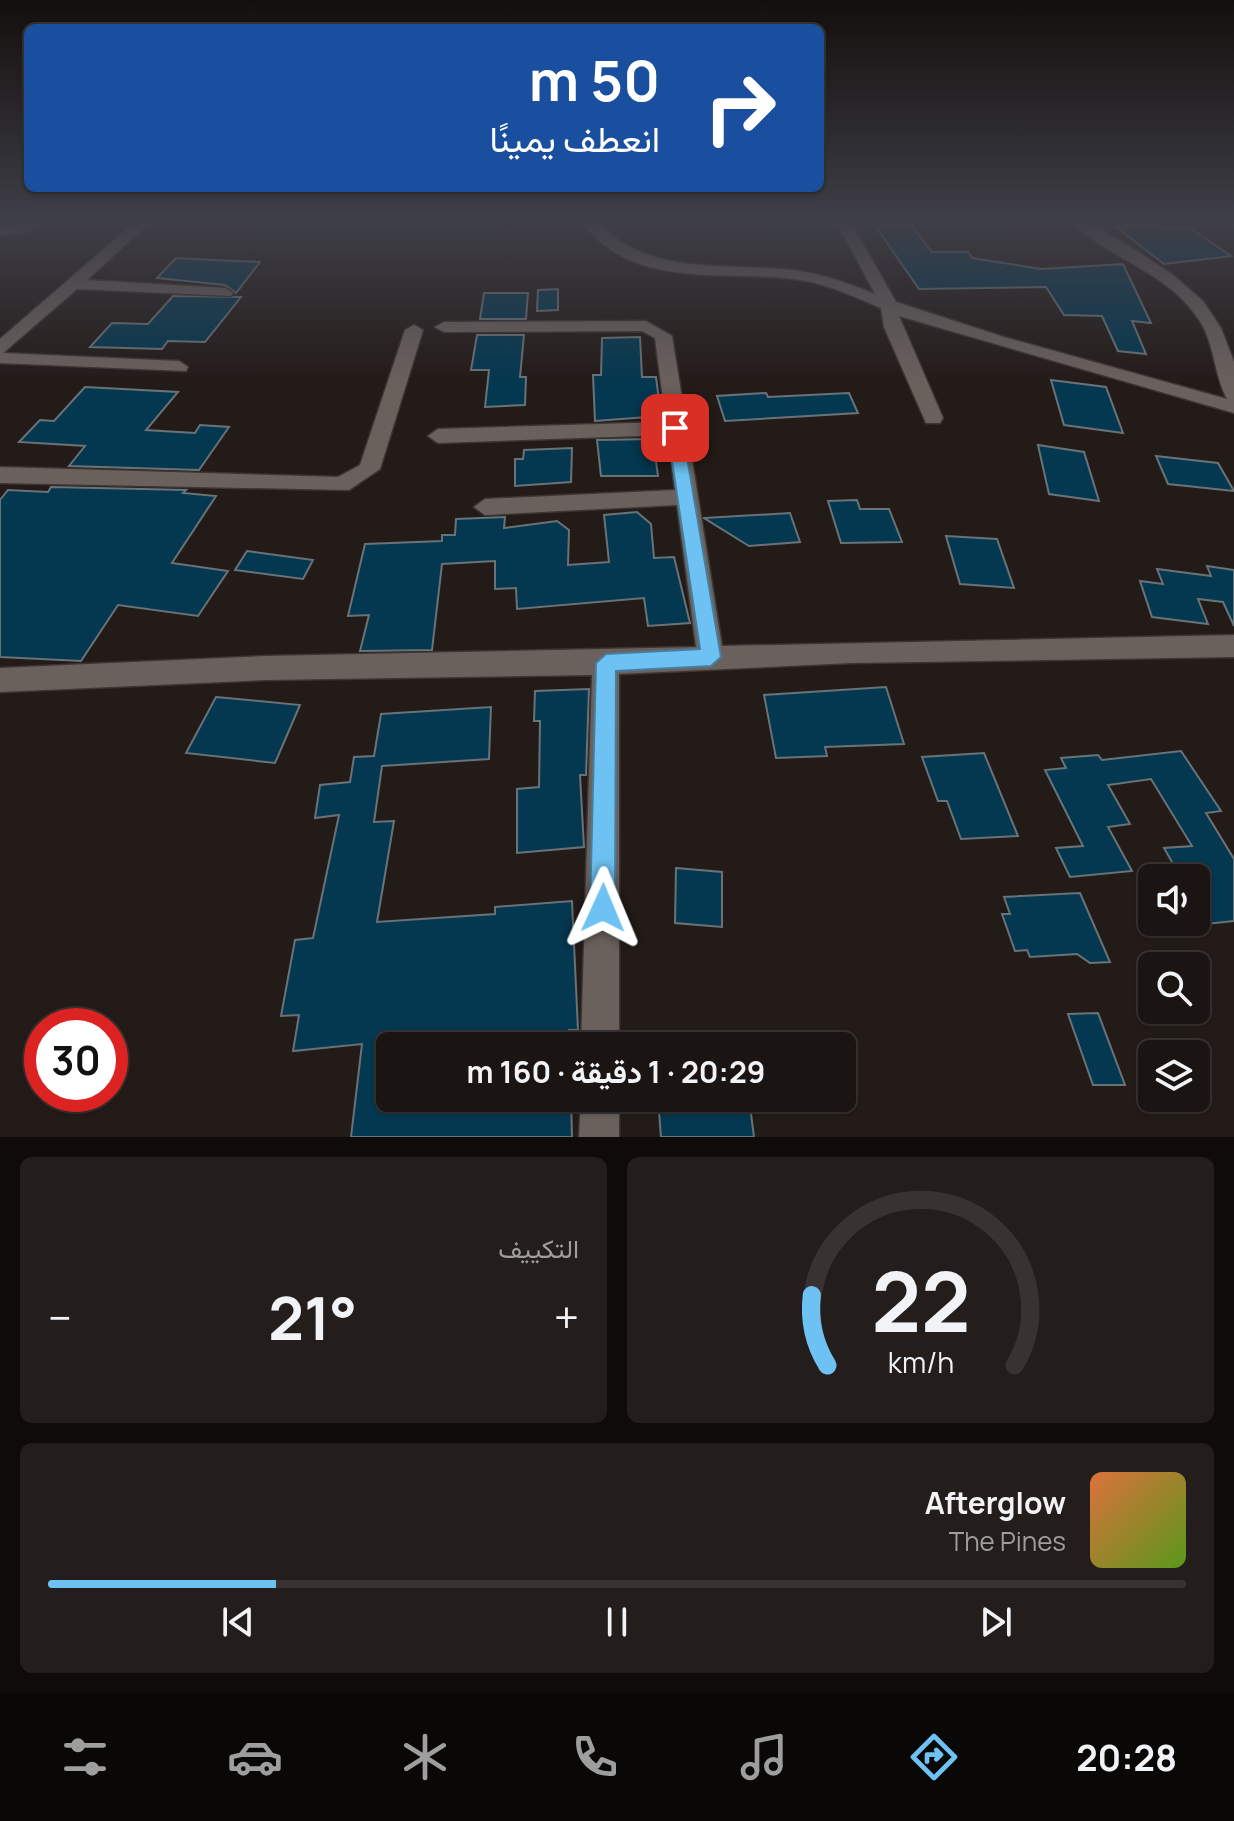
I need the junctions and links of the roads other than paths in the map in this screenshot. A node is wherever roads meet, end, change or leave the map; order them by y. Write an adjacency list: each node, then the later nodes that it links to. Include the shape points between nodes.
1 (82, 276): 5 (street)
2 (803, 276): 7 (street, via 841,284)
3 (873, 276): 7 (street)
4 (1156, 276): 13 (street, via 1199,306 1218,343)
5 (73, 284): 6 (street); 10 (street)
6 (225, 293)
7 (889, 305): 14 (street); 15 (street, via 893,327)
8 (444, 327): 16 (street, via 655,329 663,336)
9 (414, 330): 18 (street, via 369,469 341,485)
10 (0, 348)
11 (0, 358): 12 (street)
12 (179, 367)
13 (1234, 395)
14 (1234, 407)
15 (933, 418)
16 (675, 428): 17 (street); 19 (street)
17 (438, 436)
18 (0, 475)
19 (685, 497): 20 (street); 22 (street)
20 (485, 507)
21 (1234, 646): 22 (street)
22 (711, 657): 23 (street)
23 (606, 663): 24 (street, via 265,668); 25 (street)
24 (0, 680)
25 (600, 1032)
26 (600, 1112): 27 (street)
27 (599, 1137)

